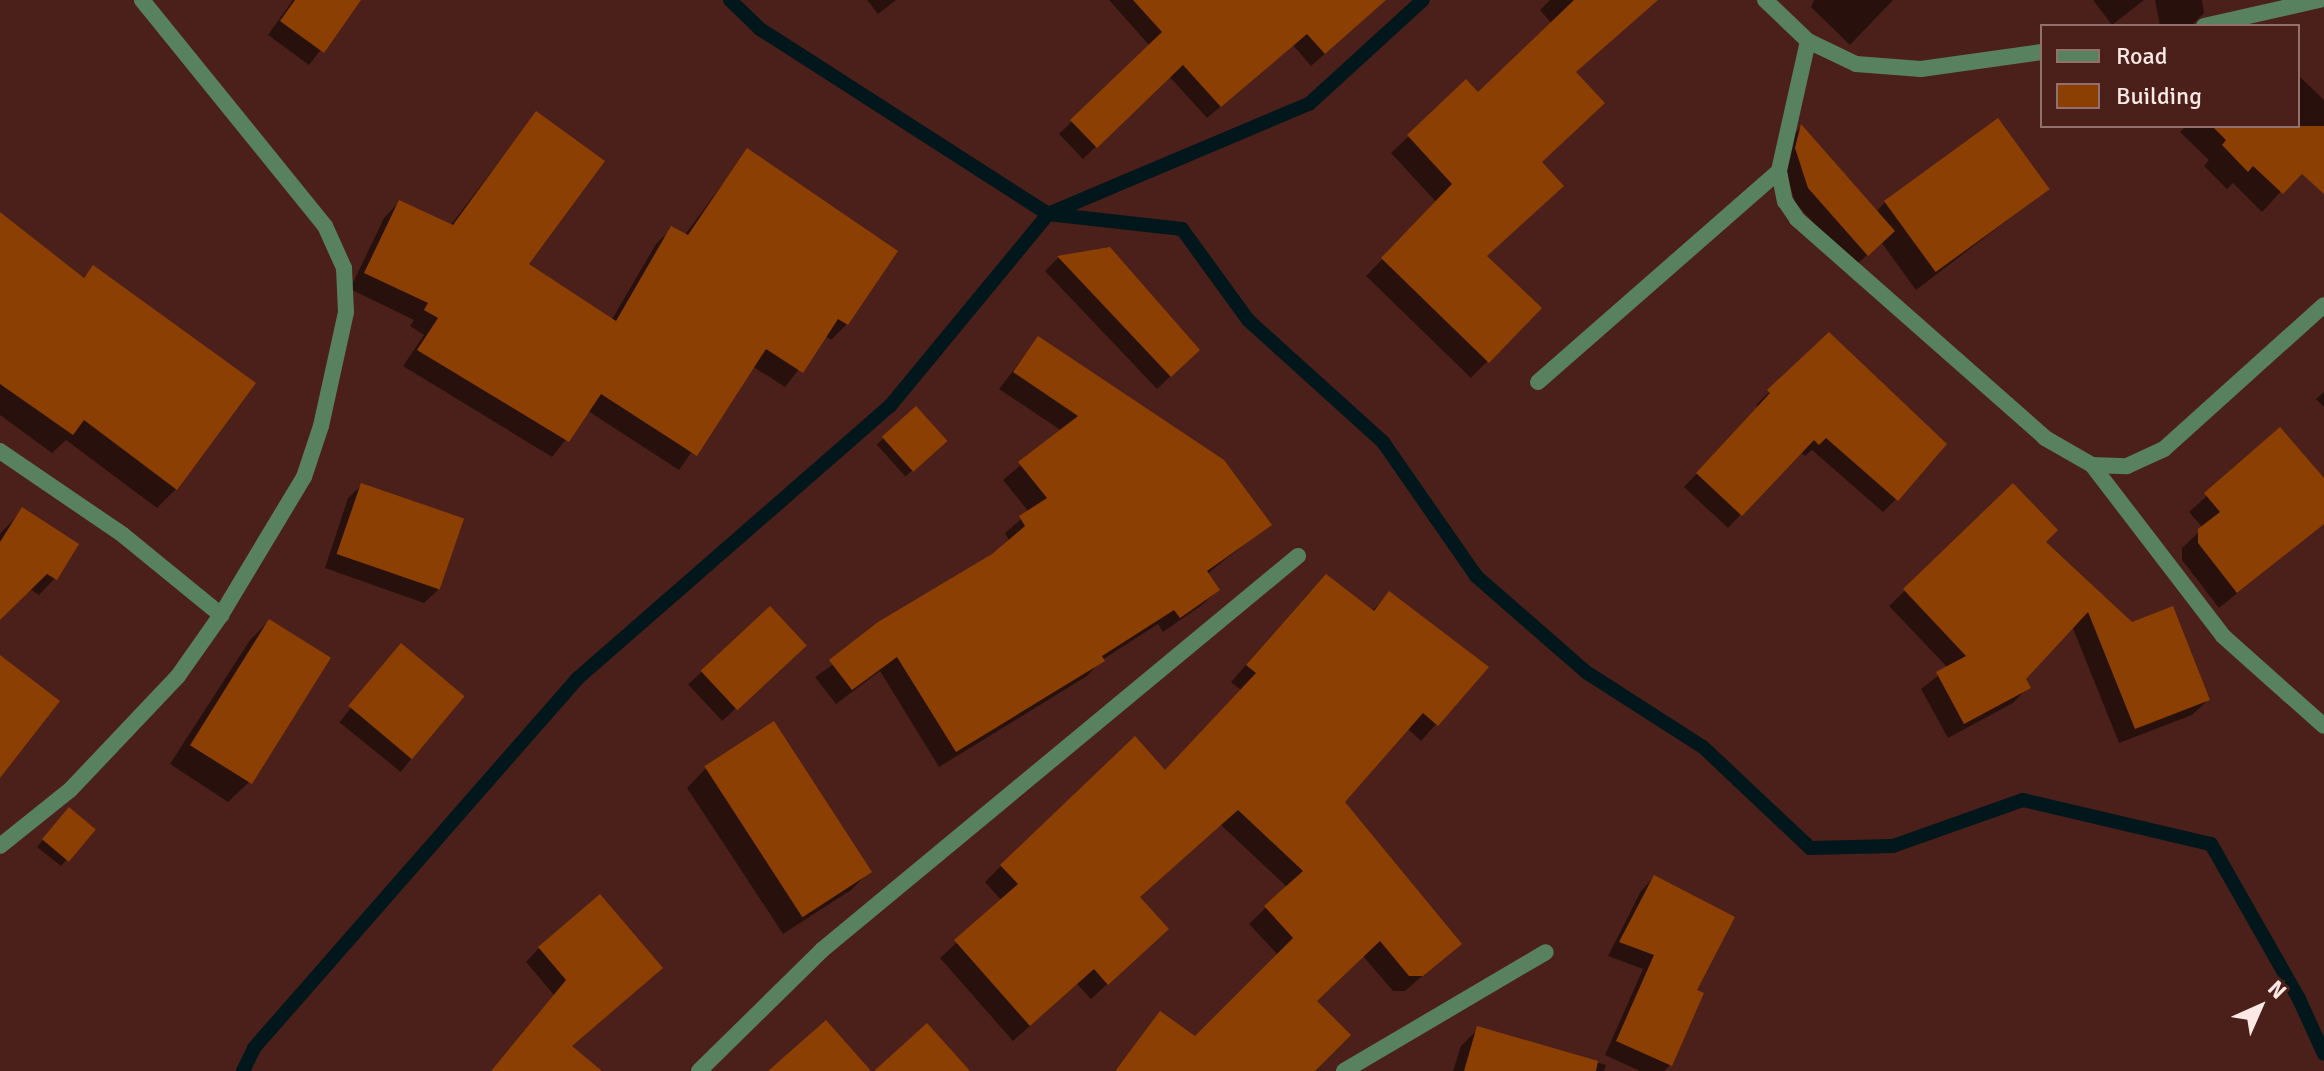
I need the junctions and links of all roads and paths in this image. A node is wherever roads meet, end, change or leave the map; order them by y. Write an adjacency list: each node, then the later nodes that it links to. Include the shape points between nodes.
1 (142, 0): 13 (street, via 325,226 344,268 346,312 304,477)
2 (1765, 0): 5 (street)
3 (2319, 0): 4 (street)
4 (2213, 24)
5 (1808, 41): 6 (street, via 1856,64 1921,69); 7 (street)
6 (2040, 52)
7 (1779, 171): 9 (street); 11 (street, via 1785,201 1822,247 2045,438)
8 (2324, 305): 11 (street, via 2164,449 2127,466)
9 (1538, 382)
10 (0, 451): 13 (street, via 123,535)
11 (2092, 465): 14 (street, via 2223,636)
12 (1298, 556): 17 (street, via 822,950)
13 (221, 615): 15 (street, via 178,676 70,790)
14 (2324, 726)
15 (0, 846)
16 (1546, 952): 18 (street)
17 (699, 1071)
18 (1344, 1071)

